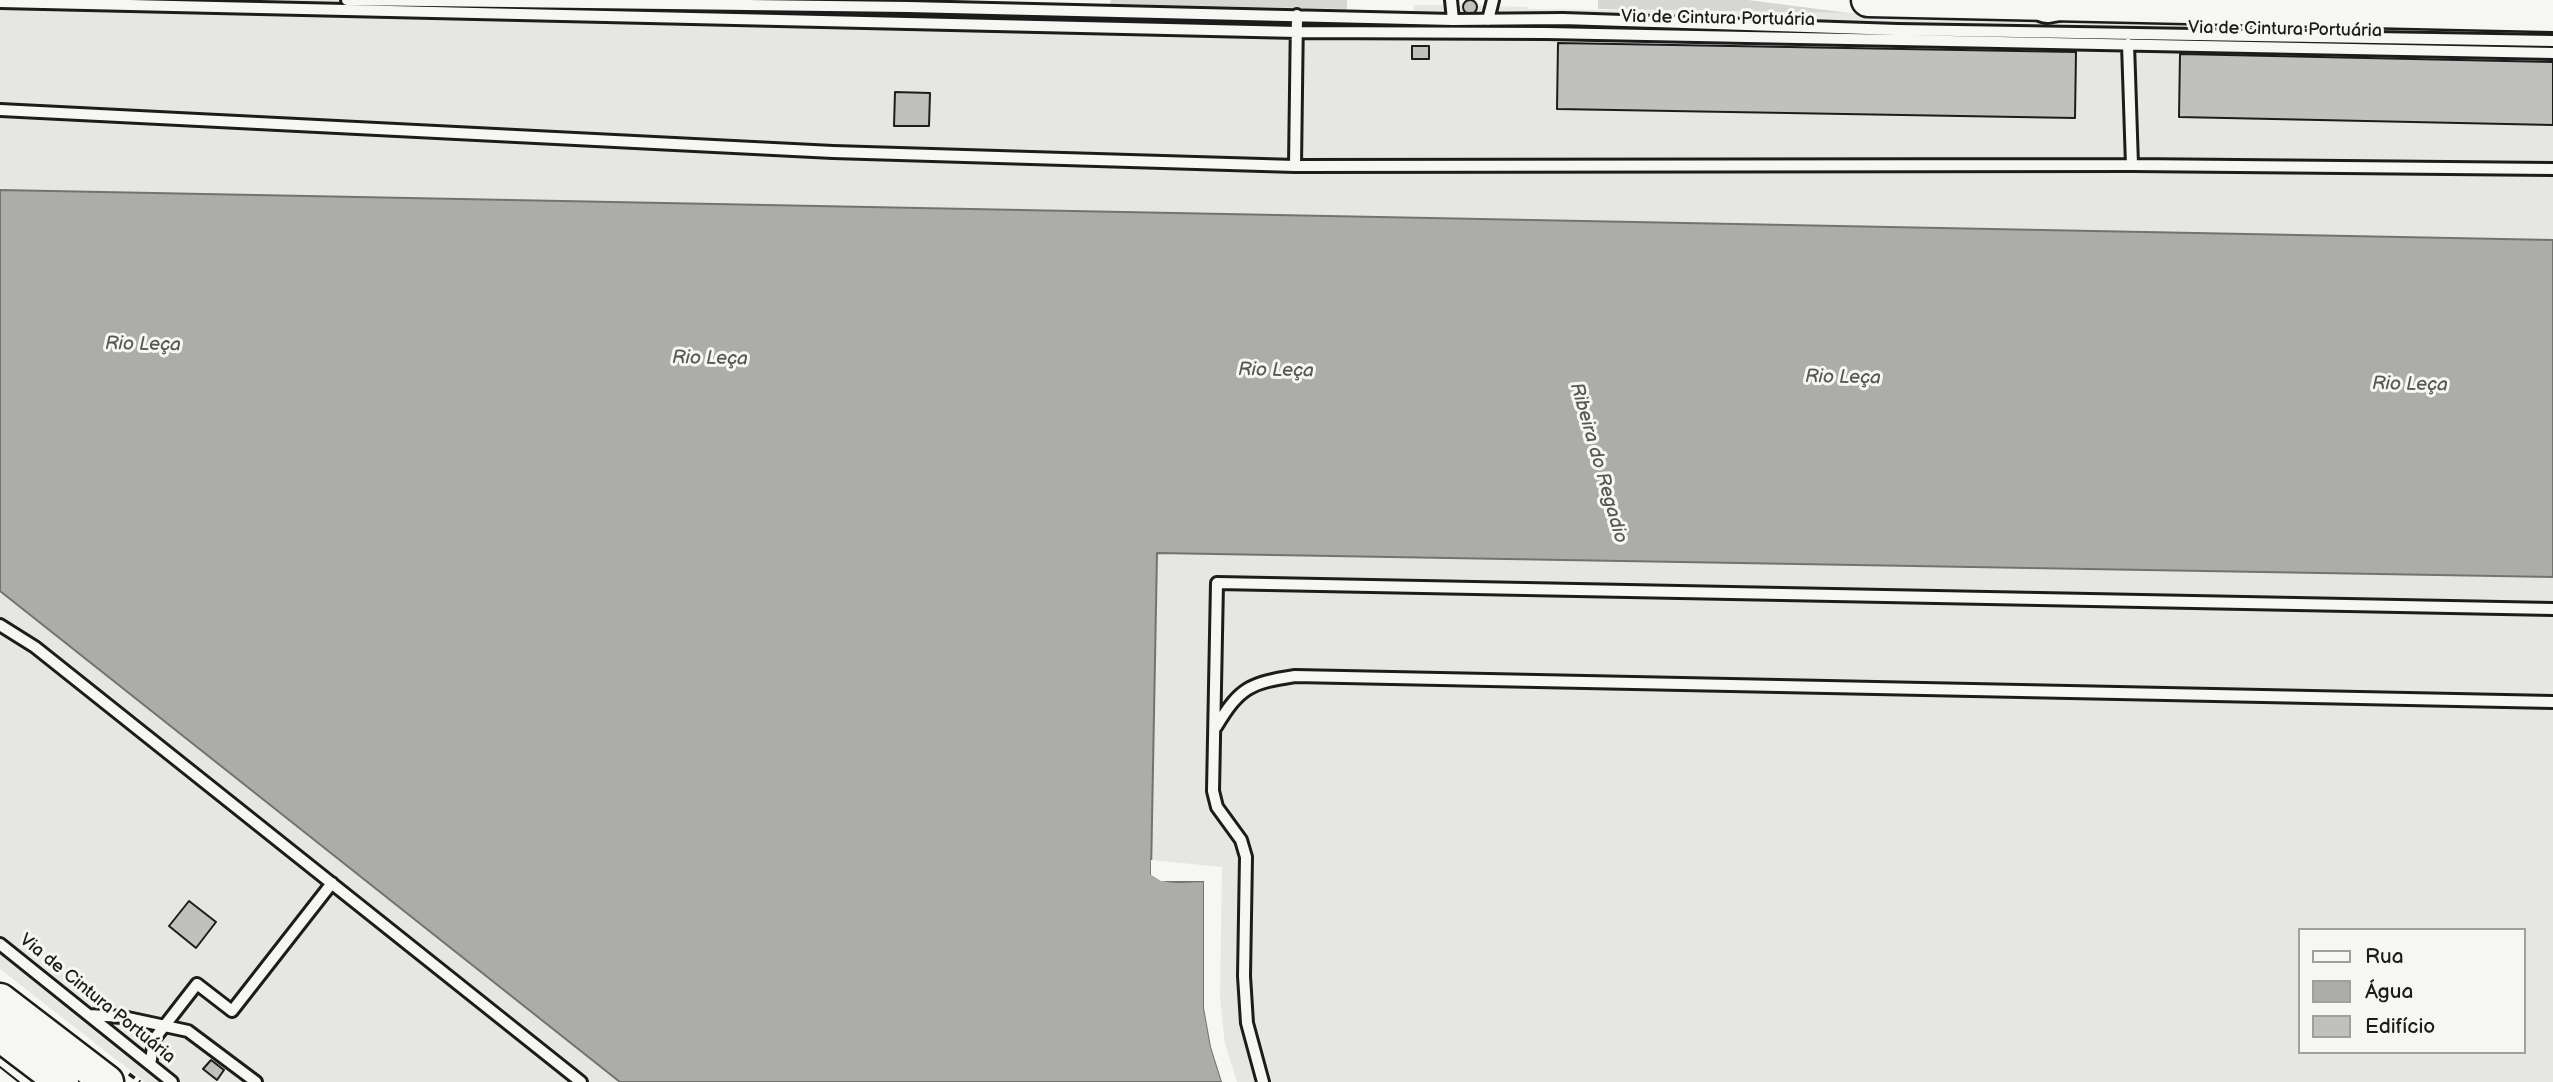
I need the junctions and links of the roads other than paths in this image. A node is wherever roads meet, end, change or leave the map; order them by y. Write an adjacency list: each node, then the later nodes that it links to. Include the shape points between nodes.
1 (347, 0): 7 (lane, Via de Cintura Portuária)
2 (1451, 0): 9 (lane)
3 (1493, 0): 10 (lane)
4 (1868, 0): 5 (main road)
5 (2055, 1): 8 (main road)
6 (0, 2): 11 (lane, Via de Cintura Portuária)
7 (1297, 15): 9 (lane, Via de Cintura Portuária); 11 (lane)
8 (2553, 15)
9 (1453, 20): 10 (lane, Via de Cintura Portuária)
10 (1488, 20): 12 (lane, Via de Cintura Portuária)
11 (1297, 32): 13 (lane, Via de Cintura Portuária); 17 (lane)
12 (2553, 41)
13 (2128, 44): 14 (lane, Via de Cintura Portuária); 16 (lane)
14 (2553, 53)
15 (0, 110): 17 (lane, via 832,152)
16 (2132, 165): 17 (lane); 18 (lane)
17 (1295, 166)
18 (2553, 169)
19 (2553, 609): 22 (lane, via 1217,583)
20 (0, 625): 23 (lane, via 35,647)
21 (2553, 702): 22 (lane, via 1295,677 1259,682 1232,700)
22 (1214, 730): 35 (lane, via 1213,792 1246,857 1247,1023)
23 (332, 883): 27 (lane, via 232,1011 197,984); 34 (lane)
24 (0, 944): 26 (lane, Via de Cintura Portuária)
25 (0, 1000): 31 (main road)
26 (89, 1015): 27 (lane); 29 (lane, Via de Cintura Portuária)
27 (164, 1026): 29 (lane, via 155,1038); 33 (lane, via 188,1031)
28 (0, 1035): 30 (main road)
29 (150, 1065): 32 (lane, Via de Cintura Portuária)
30 (62, 1082)
31 (107, 1082)
32 (172, 1082)
33 (257, 1082)
34 (581, 1082)
35 (1263, 1082)

